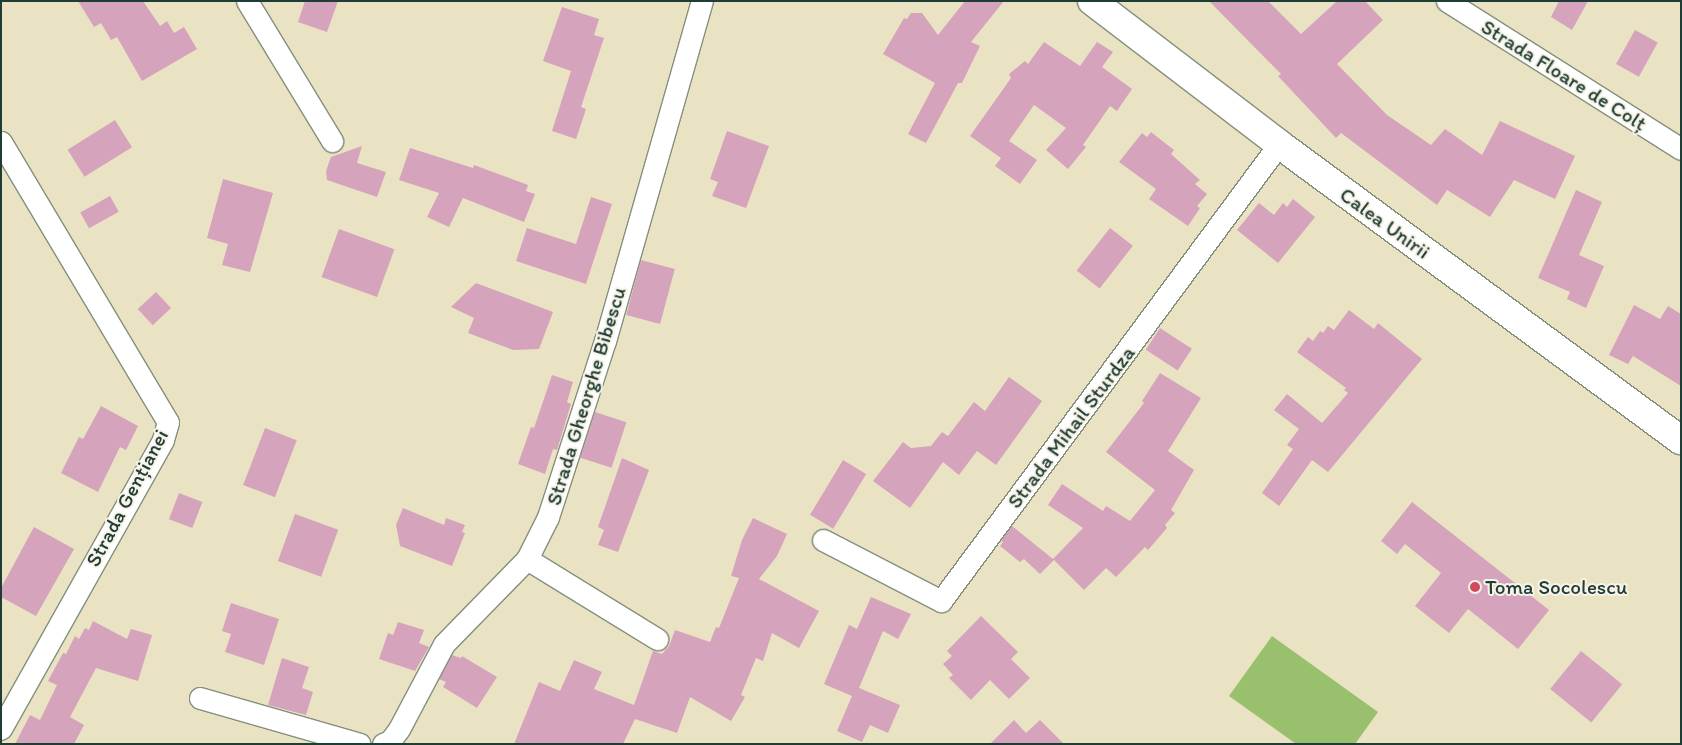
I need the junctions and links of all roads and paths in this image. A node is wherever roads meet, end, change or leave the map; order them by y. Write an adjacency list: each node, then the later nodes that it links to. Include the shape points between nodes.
1 (247, 1): 5 (street)
2 (702, 1): 11 (street, Strada Gheorghe Bibescu, via 570,452 548,517)
3 (1092, 1): 7 (main road, Calea Unirii)
4 (1447, 1): 8 (street, Strada Floare de Colț)
5 (332, 141)
6 (1, 142): 14 (street, Strada Gențianei, via 168,422 163,440)
7 (1279, 144): 9 (main road, Calea Unirii); 10 (street, Strada Mihail Sturdza, via 941,601)
8 (1681, 149)
9 (1681, 440)
10 (823, 540)
11 (527, 559): 12 (street); 16 (street, Strada Gheorghe Bibescu, via 444,644 399,729 390,741)
12 (658, 639)
13 (200, 698): 15 (street)
14 (1, 729)
15 (360, 744)
16 (383, 744)

